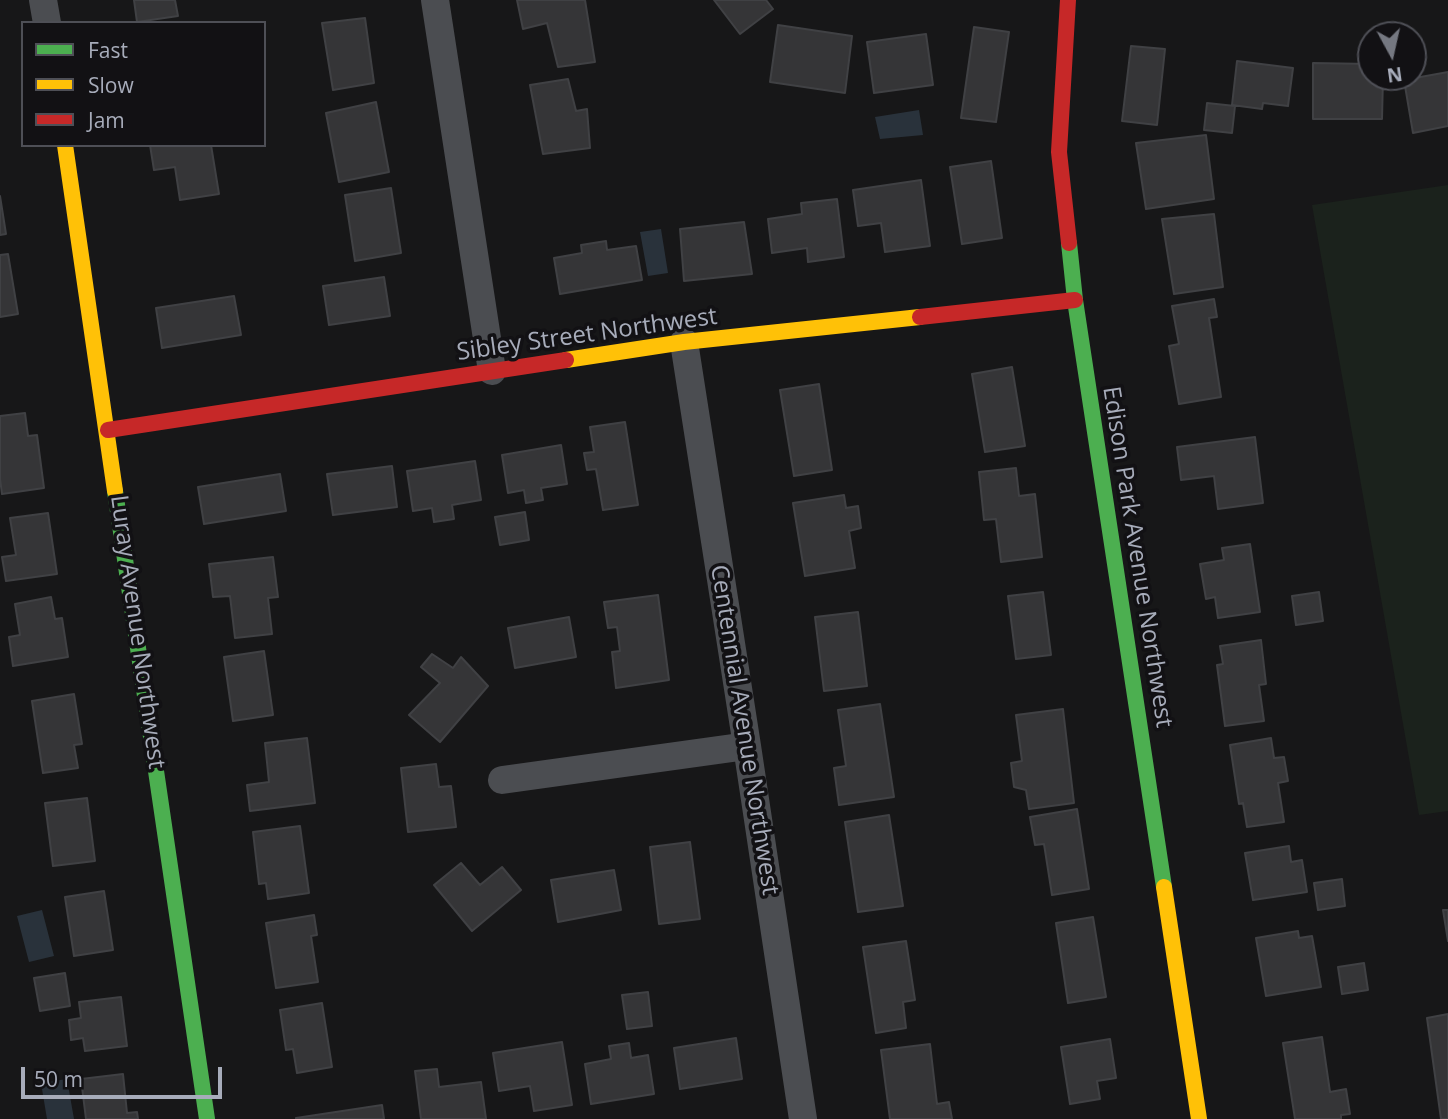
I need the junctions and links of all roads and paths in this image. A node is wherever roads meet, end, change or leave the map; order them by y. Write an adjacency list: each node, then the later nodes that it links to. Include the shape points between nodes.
1 (43, 0): 4 (street)
2 (435, 0): 8 (street)
3 (1068, 0): 6 (street, Edison Park Avenue Northwest, via 1059,152)
4 (47, 21)
5 (65, 147): 9 (street, Luray Avenue Northwest)
6 (1074, 300): 7 (street, Sibley Street Northwest); 14 (street, Edison Park Avenue Northwest)
7 (684, 342): 8 (street, Sibley Street Northwest); 10 (street, Centennial Avenue Northwest)
8 (492, 371): 9 (street, Sibley Street Northwest)
9 (108, 430): 12 (street, Luray Avenue Northwest)
10 (747, 746): 11 (street); 13 (street, Centennial Avenue Northwest)
11 (502, 780)
12 (207, 1119)
13 (803, 1119)
14 (1199, 1119)

